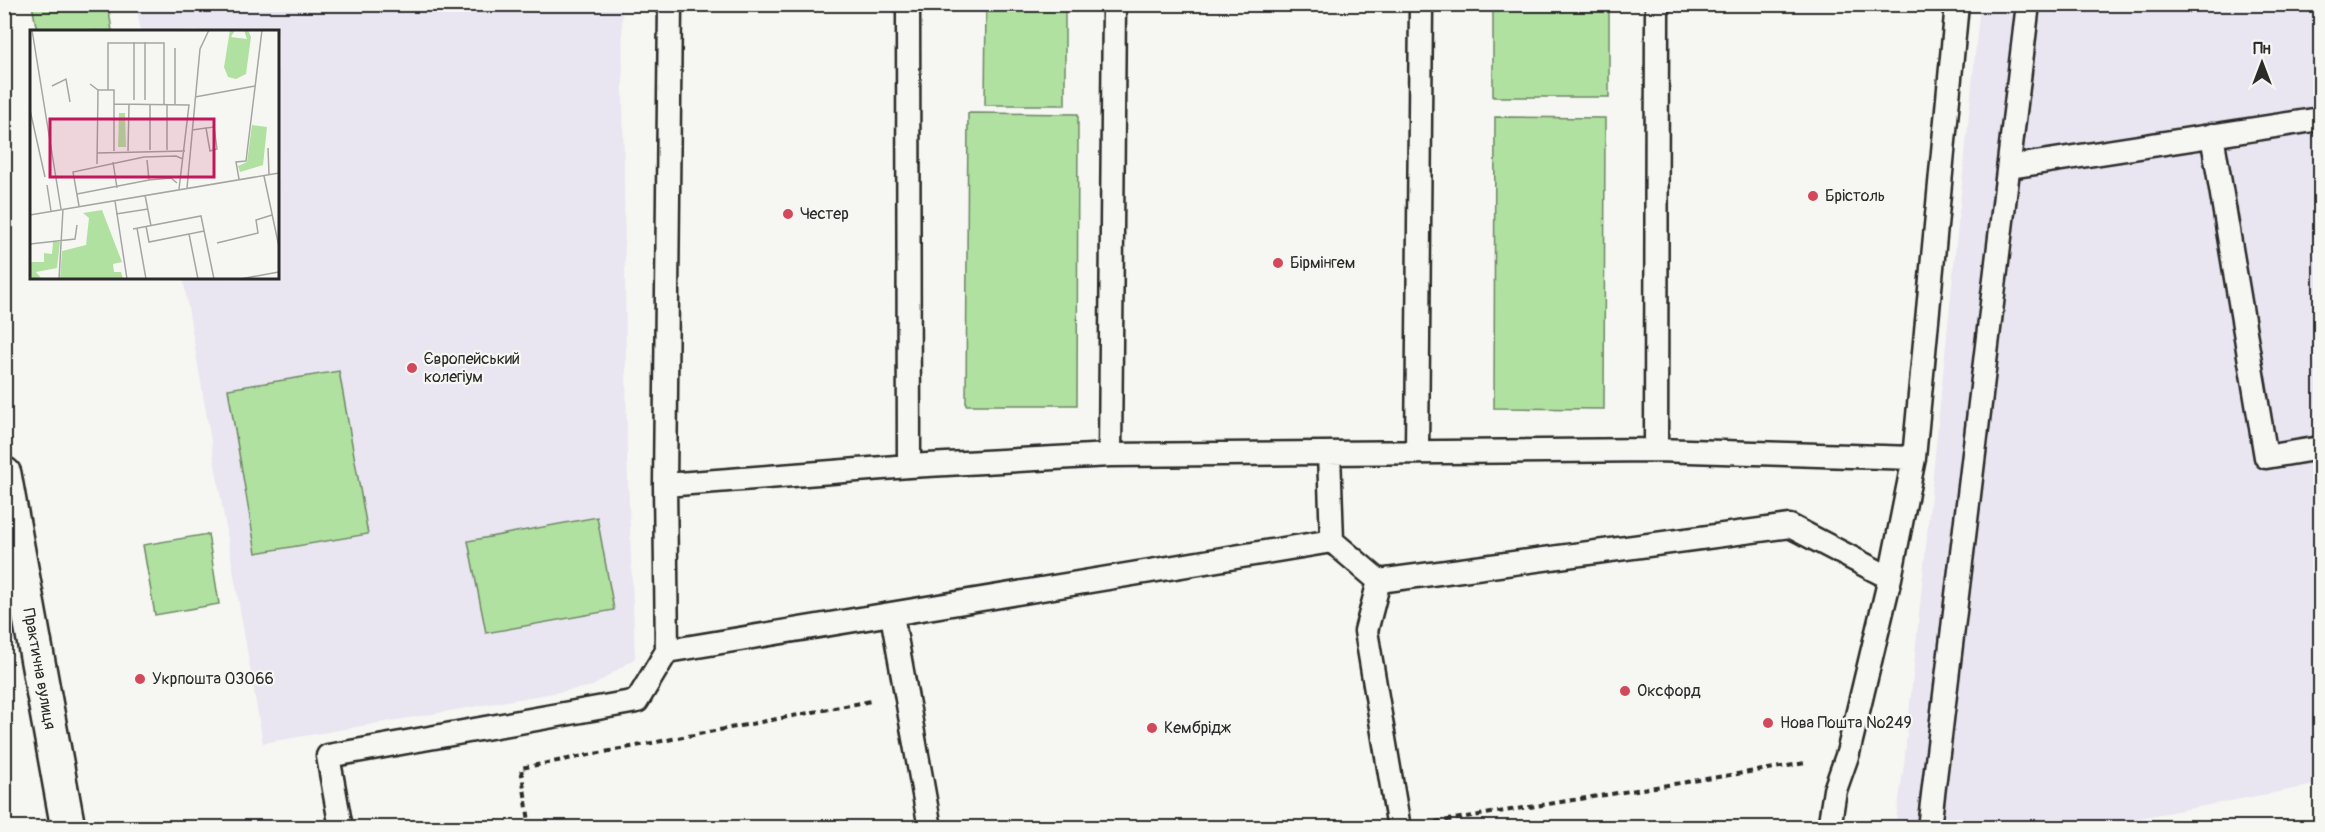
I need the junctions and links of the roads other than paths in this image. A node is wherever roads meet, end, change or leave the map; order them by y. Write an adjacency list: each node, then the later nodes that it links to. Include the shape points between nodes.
1 (670, 4): 19 (lane)
2 (908, 4): 17 (lane)
3 (1114, 4): 15 (lane)
4 (1421, 4): 13 (lane)
5 (1657, 4): 12 (lane)
6 (1957, 4): 16 (lane)
7 (2028, 4): 10 (lane)
8 (2320, 119): 9 (lane)
9 (2212, 135): 10 (lane); 11 (lane, via 2266,457)
10 (2010, 167): 30 (lane)
11 (2320, 448)
12 (1656, 450): 13 (lane); 16 (lane)
13 (1417, 452): 14 (lane)
14 (1329, 453): 15 (lane); 20 (lane)
15 (1110, 455): 17 (lane)
16 (1914, 458): 21 (lane)
17 (909, 466): 19 (lane)
18 (4, 474): 25 (street, Практична вулиця)
19 (665, 486): 24 (lane)
20 (1332, 541): 22 (lane); 23 (lane)
21 (1890, 578): 22 (lane, via 1790,526); 29 (lane, via 1848,753 1835,790)
22 (1379, 581): 28 (lane, via 1366,631)
23 (892, 615): 24 (lane); 27 (lane)
24 (667, 651): 26 (lane, via 637,701 328,756)
25 (68, 828)
26 (341, 828)
27 (930, 828)
28 (1399, 828)
29 (1829, 828)
30 (1929, 828)

